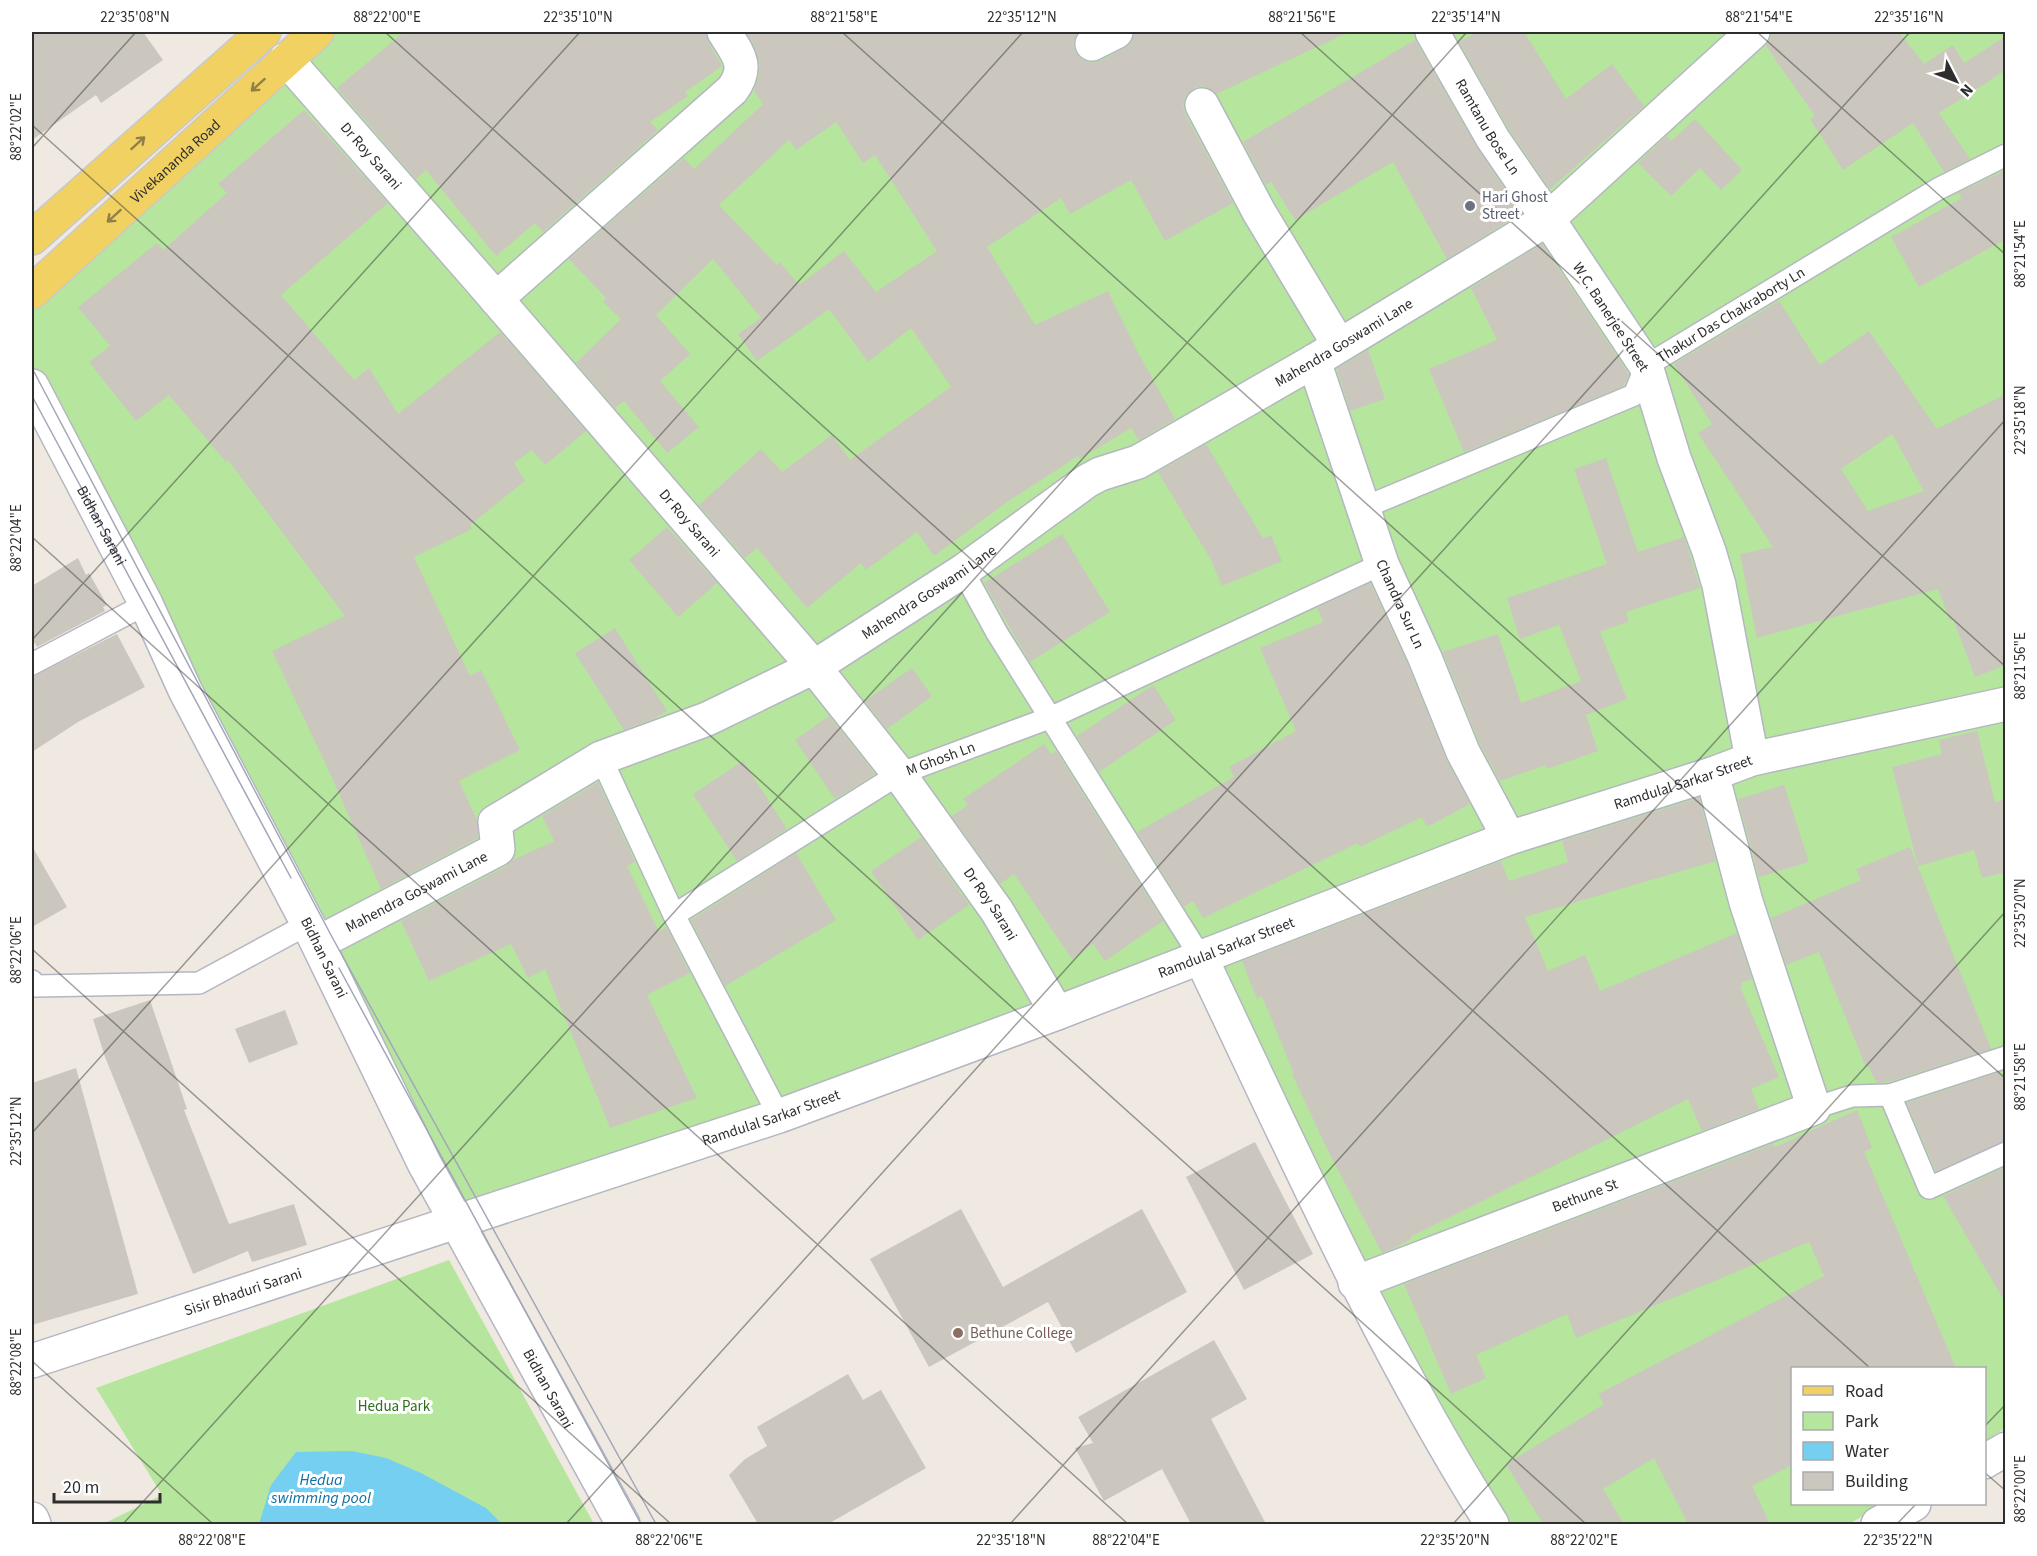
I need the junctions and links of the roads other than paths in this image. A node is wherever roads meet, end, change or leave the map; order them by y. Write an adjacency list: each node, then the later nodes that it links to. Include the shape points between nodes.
1 (263, 32): 6 (street, Dr Roy Sarani); 10 (main road, one-way to 1)
2 (317, 32): 6 (main road, Vivekananda Road)
3 (724, 32): 12 (street, via 741,60 742,71 732,90)
4 (1432, 32): 9 (street, Ramtanu Bose Ln, via 1492,139)
5 (1753, 32): 9 (street)
6 (286, 59): 11 (main road, Vivekananda Road, one-way to 11); 12 (street, Dr Roy Sarani)
7 (1202, 105): 13 (street, Chandra Sur Ln, via 1259,212)
8 (2006, 155): 14 (lane, Thakur Das Chakraborty Ln, via 1938,189)
9 (1548, 219): 13 (street, Mahendra Goswami Lane); 14 (street, W.C. Banerjee Street)
10 (32, 238)
11 (32, 292)
12 (496, 299): 21 (street, Dr Roy Sarani)
13 (1326, 353): 16 (street, Chandra Sur Ln); 18 (street, Mahendra Goswami Lane, via 1138,462 1087,481)
14 (1646, 366): 16 (lane, Thakur Das Chakraborty Ln, via 1634,395); 25 (street, W.C. Banerjee Street, via 1719,585)
15 (32, 386): 19 (street, Bidhan Sarani)
16 (1364, 508): 17 (street, Chandra Sur Ln)
17 (1382, 564): 23 (lane, M Ghosh Ln); 28 (street, Chandra Sur Ln, via 1464,752)
18 (963, 571): 21 (street, Mahendra Goswami Lane); 23 (lane, via 997,633)
19 (146, 604): 20 (lane); 30 (street, Bidhan Sarani, via 185,690)
20 (32, 664)
21 (814, 667): 24 (street, Mahendra Goswami Lane, via 707,719); 26 (street, Dr Roy Sarani)
22 (2006, 704): 25 (street, Ramdulal Sarkar Street)
23 (1052, 717): 26 (lane, M Ghosh Ln); 31 (lane)
24 (601, 758): 29 (lane); 30 (street, Mahendra Goswami Lane, via 495,822 498,849)
25 (1752, 759): 27 (street, Ramdulal Sarkar Street)
26 (899, 774): 29 (lane, M Ghosh Ln); 33 (street, Dr Roy Sarani, via 997,911)
27 (1712, 774): 28 (street, Ramdulal Sarkar Street); 36 (street, via 1746,902)
28 (1509, 838): 31 (street, Ramdulal Sarkar Street)
29 (674, 915): 37 (lane)
30 (313, 933): 32 (lane, via 199,983 34,986); 39 (street, Bidhan Sarani)
31 (1200, 956): 33 (street, Ramdulal Sarkar Street); 40 (street)
32 (32, 981)
33 (1057, 1013): 37 (street, Ramdulal Sarkar Street)
34 (2006, 1058): 35 (lane)
35 (1890, 1095): 36 (lane, via 1852,1096); 38 (lane, via 1929,1188)
36 (1815, 1108): 40 (street, Bethune St)
37 (779, 1116): 39 (street, Ramdulal Sarkar Street)
38 (2006, 1153)
39 (456, 1222): 41 (street, Sisir Bhaduri Sarani); 47 (street, Bidhan Sarani)
40 (1355, 1283): 48 (street, via 1449,1456)
41 (32, 1361)
42 (2006, 1449): 43 (street)
43 (1986, 1461)
44 (1911, 1505): 49 (street)
45 (32, 1519): 46 (street)
46 (34, 1524)
47 (622, 1524)
48 (1492, 1524)
49 (1878, 1524)

